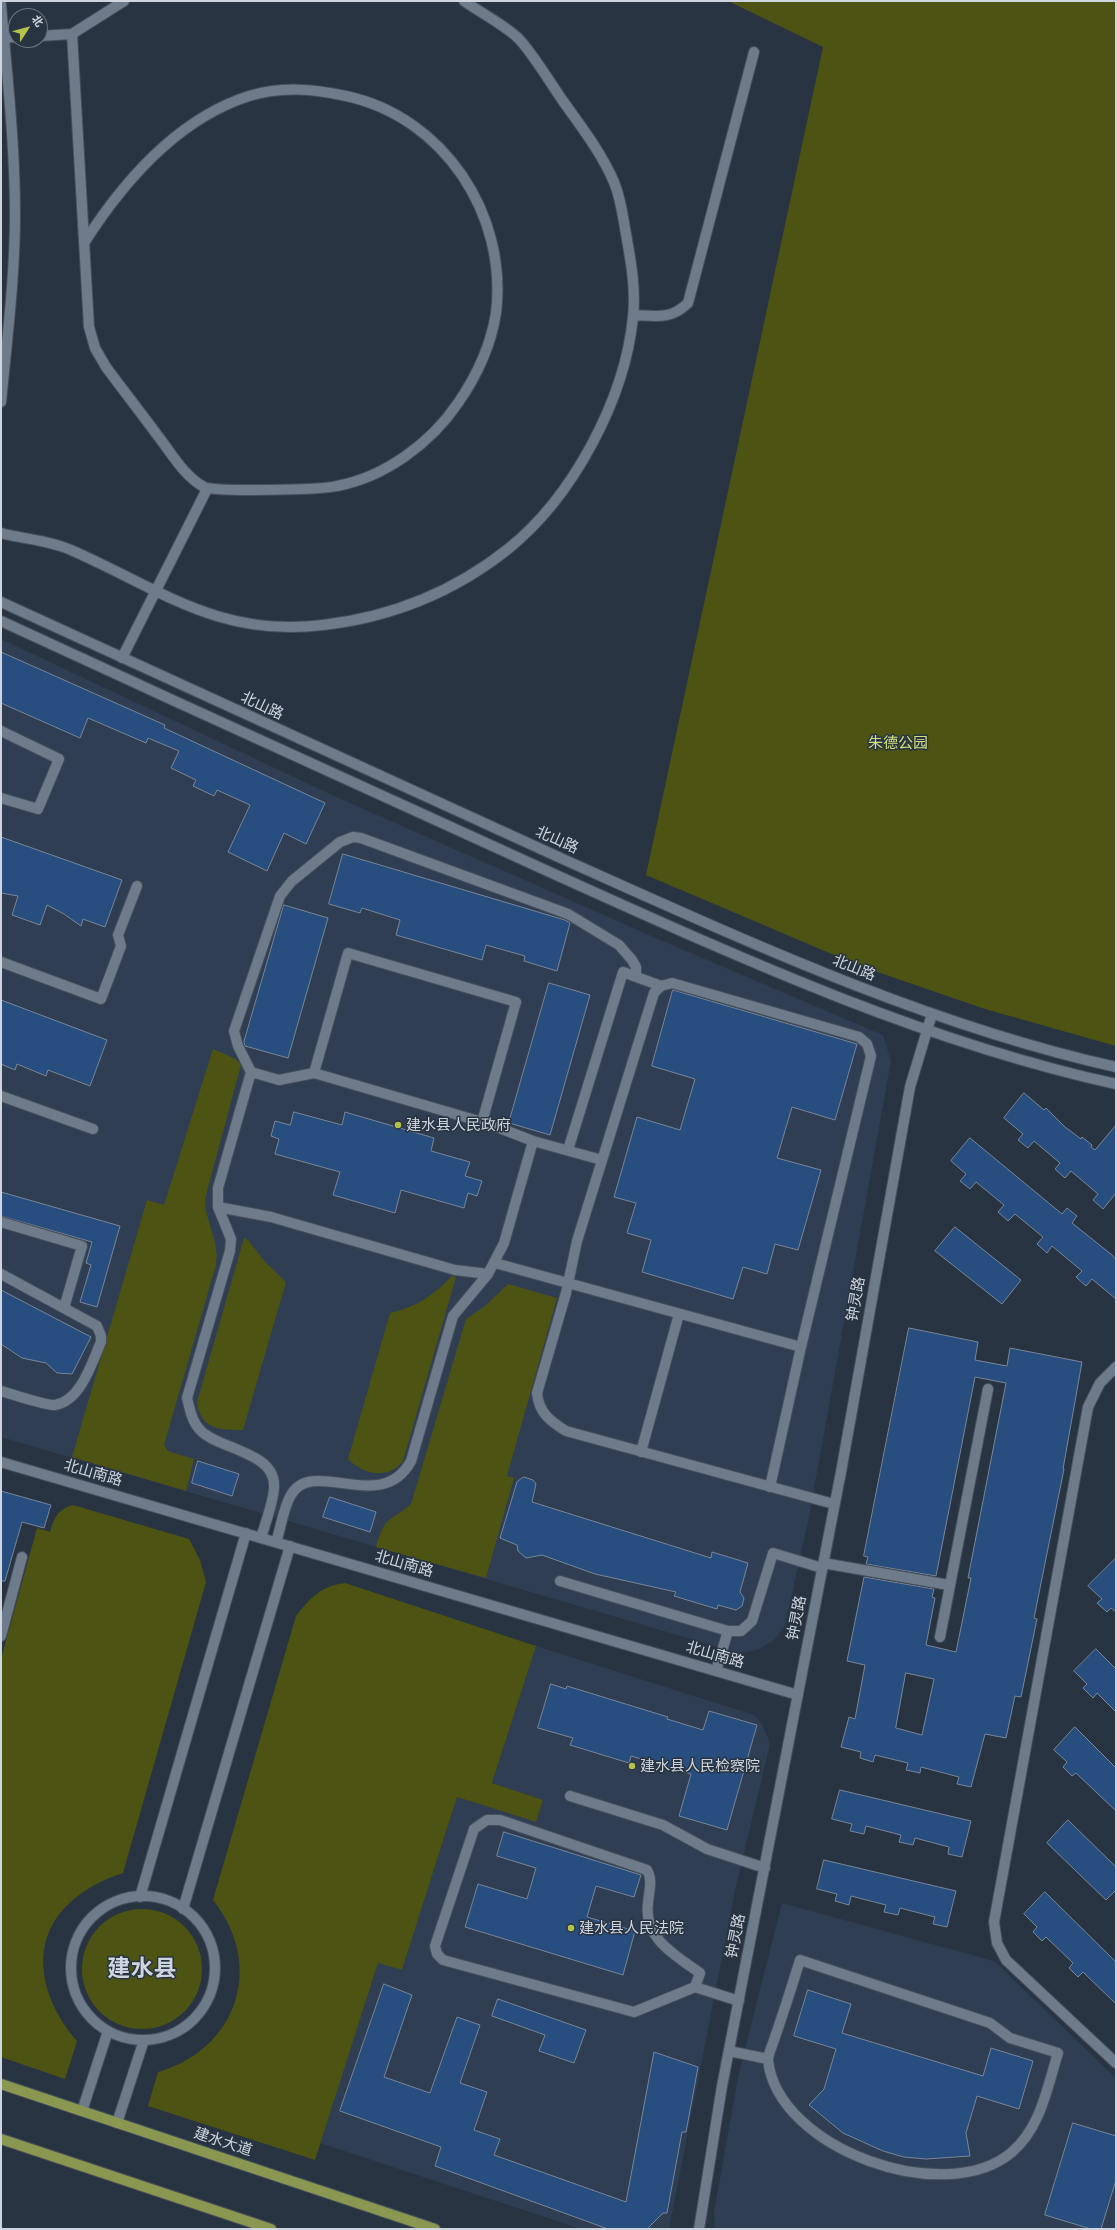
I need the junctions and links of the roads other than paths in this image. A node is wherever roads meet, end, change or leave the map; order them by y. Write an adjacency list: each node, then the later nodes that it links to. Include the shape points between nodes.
1 (124, 1): 4 (street)
2 (464, 1): 9 (street, via 518,39 601,155 620,201 631,261)
3 (1, 5): 6 (street)
4 (72, 34): 5 (street); 8 (street)
5 (48, 36)
6 (3, 38): 10 (street, via 14,169 15,215)
7 (754, 52): 9 (street, via 688,303 680,312 669,316)
8 (84, 243): 11 (street, via 89,327 95,348 106,367 187,474); 11 (street, via 112,200 163,148 197,123 234,102 283,89 320,90 355,98 372,103 405,120 448,156 464,176 480,204 488,224 496,263 495,314 481,362 463,395 441,424 399,460 380,471 341,486 302,490)
9 (634, 315): 13 (street, via 623,371 596,436 580,464 537,522 523,536 491,562 456,584 396,610 323,625 286,628 249,625 212,616)
10 (1, 402)
11 (207, 488): 13 (street)
12 (1, 533): 13 (street, via 67,548)
13 (155, 592): 16 (street)
14 (1, 602): 16 (street, 北山路)
15 (1, 621): 24 (street, via 688,934)
16 (122, 658): 23 (street, 北山路, via 694,918)
17 (1, 731): 18 (street, via 59,759 38,809)
18 (1, 798)
19 (137, 886): 20 (street, via 118,936 121,946 102,999)
20 (1, 962)
21 (636, 976): 22 (street); 26 (street, via 636,967 619,945 568,914 353,837 340,842 292,880 275,904 234,1031 238,1046); 33 (street, via 623,972)
22 (661, 986): 34 (street, via 654,993); 43 (street, via 672,983 859,1037 870,1050 871,1056)
23 (932, 1014): 24 (street, 钟灵路); 25 (street, 北山路, via 1038,1047)
24 (926, 1030): 28 (street, via 1034,1064); 50 (street, 钟灵路, via 910,1087)
25 (1116, 1067)
26 (251, 1072): 27 (street, via 279,1080); 35 (street, via 218,1188)
27 (314, 1073): 30 (street); 30 (street, via 348,953 516,1002)
28 (1116, 1084)
29 (1, 1096): 31 (street)
30 (482, 1122): 32 (street)
31 (92, 1129)
32 (533, 1141): 33 (street); 37 (street, via 504,1243)
33 (568, 1150): 34 (street)
34 (602, 1160): 40 (street, via 577,1241)
35 (218, 1207): 39 (street, via 271,1217 455,1270); 52 (street, via 229,1233 230,1251 187,1398 191,1415 202,1432 259,1460 269,1470 275,1485)
36 (1, 1222): 41 (street, via 82,1246)
37 (495, 1263): 39 (street); 40 (street)
38 (1, 1274): 41 (street)
39 (488, 1274): 53 (street, via 453,1316 411,1461 405,1471 398,1478 379,1486 318,1480 302,1486 291,1495)
40 (568, 1283): 42 (street); 47 (street, via 537,1393 540,1409 549,1420 566,1431)
41 (64, 1308): 46 (street, via 97,1326 101,1336 101,1342 79,1389 65,1401 54,1406)
42 (679, 1314): 43 (street); 47 (street)
43 (801, 1347): 49 (street)
44 (1116, 1367): 74 (street, via 1100,1382 1088,1407 994,1922 997,1943 1006,1960)
45 (988, 1389): 58 (street)
46 (1, 1391)
47 (641, 1452): 49 (street)
48 (1, 1462): 51 (street, 北山南路)
49 (770, 1487): 50 (street)
50 (834, 1504): 56 (street, 钟灵路)
51 (246, 1534): 52 (street, 北山南路); 66 (street)
52 (262, 1538): 53 (street, 北山南路)
53 (276, 1542): 54 (street, 北山南路)
54 (290, 1546): 62 (street, 北山南路); 67 (street)
55 (22, 1557): 60 (street)
56 (823, 1566): 58 (street); 59 (street, via 773,1553 752,1621 741,1631); 63 (street, 钟灵路)
57 (560, 1581): 59 (street)
58 (949, 1585): 61 (street)
59 (728, 1631): 62 (street)
60 (1, 1636)
61 (940, 1637)
62 (716, 1671): 63 (street, 北山南路)
63 (798, 1695): 65 (street, 钟灵路)
64 (570, 1796): 65 (street, via 663,1825 707,1848)
65 (765, 1868): 69 (street, 钟灵路)
66 (140, 1896): 67 (street, via 163,1899); 70 (street, via 115,1901 92,1916 83,1927 72,1954 70,1969 77,1997 94,2021)
67 (183, 1909): 71 (street, via 202,1927 213,1952 215,1965 211,1992 188,2025 162,2038)
68 (695, 1987): 68 (street, via 634,2012 444,1960 437,1954 435,1946 474,1829 487,1820 500,1820 647,1870 651,1876 647,1910 651,1929 661,1944 700,1974); 69 (street)
69 (739, 2001): 72 (street, 钟灵路)
70 (108, 2031): 71 (street, via 119,2036); 76 (street)
71 (144, 2040): 77 (street)
72 (729, 2051): 73 (street); 81 (street, 钟灵路)
73 (768, 2059): 73 (street, via 775,2083 789,2106 798,2117 826,2139 844,2150 883,2166 953,2175 997,2162 1022,2142 1038,2120 1058,2053 1010,2038 990,2023 800,1960)
74 (1116, 2063)
75 (1, 2084): 76 (main road, 建水大道)
76 (82, 2111): 77 (main road, 建水大道)
77 (117, 2123): 80 (main road, 建水大道)
78 (1, 2139): 79 (main road)
79 (271, 2229)
80 (435, 2229)
81 (699, 2229)

